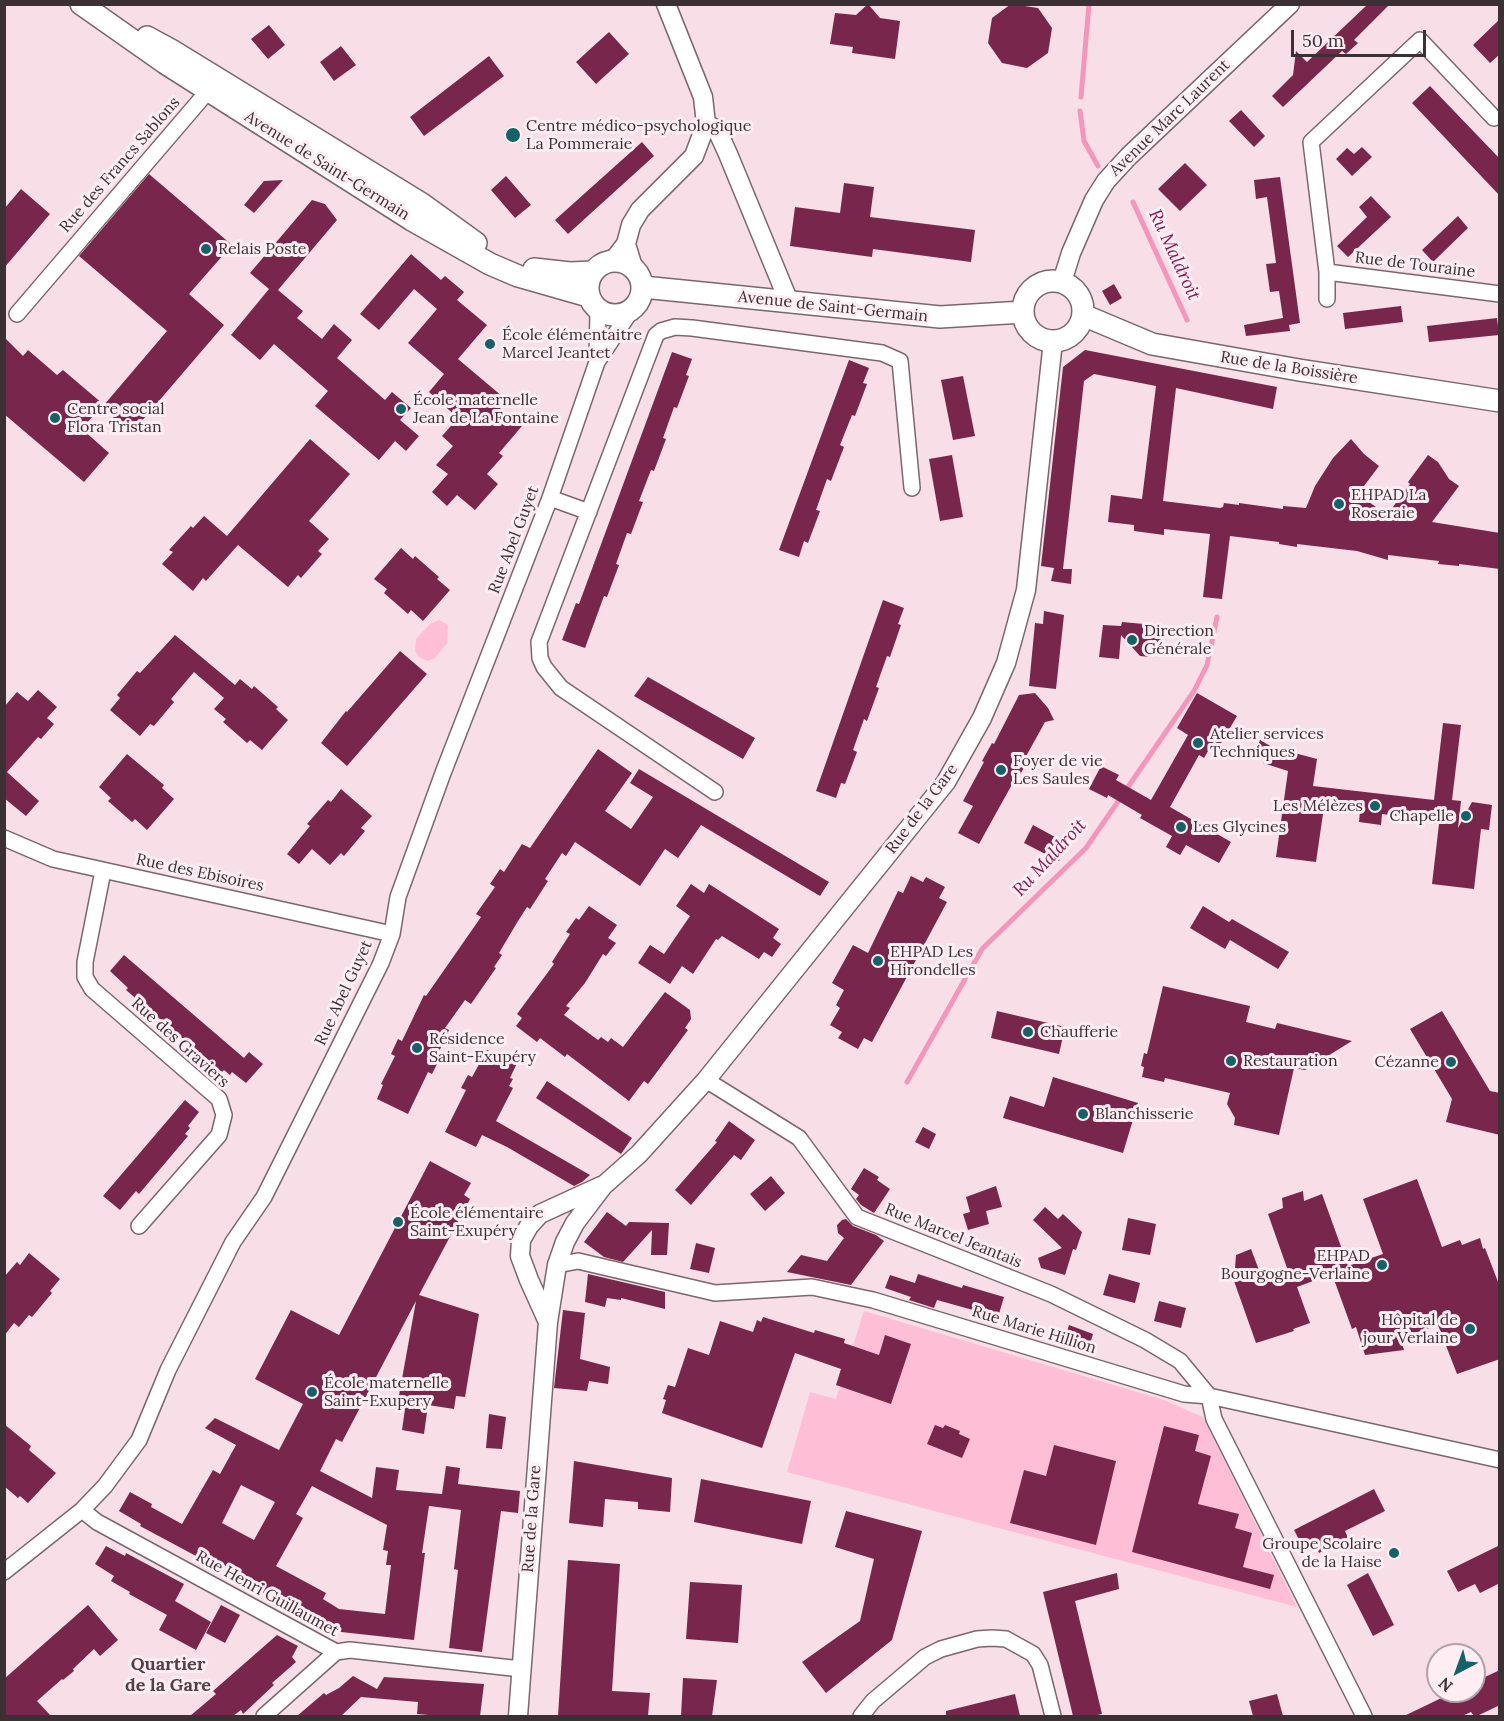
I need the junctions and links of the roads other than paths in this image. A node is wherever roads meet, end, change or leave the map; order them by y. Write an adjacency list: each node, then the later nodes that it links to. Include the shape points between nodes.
1 (81, 4): 5 (main road, Avenue de Saint-Germain)
2 (86, 4): 5 (main road, Avenue de Saint-Germain, via 171,50)
3 (666, 4): 7 (street, via 703,97)
4 (1290, 4): 11 (street, Avenue Marc Laurent, via 1106,181 1094,200)
5 (213, 85): 9 (main road, Avenue de Saint-Germain, via 422,204 494,255 540,271); 16 (main road, Avenue de Saint-Germain, via 412,220 490,264); 19 (street, Rue des Francs Sablons)
6 (1494, 118): 10 (street, via 1420,40 1311,142)
7 (706, 124): 8 (street, via 694,156 640,210 631,225); 15 (street, via 717,130)
8 (624, 257): 9 (main road, via 598,266); 12 (main road)
9 (593, 272): 16 (main road, via 587,287)
10 (1327, 272): 13 (street, Rue de Touraine); 14 (street)
11 (1062, 282): 18 (main road, via 1035,288); 20 (main road, via 1081,298)
12 (643, 287): 15 (main road, Avenue de Saint-Germain); 17 (main road, via 640,301)
13 (1500, 294)
14 (1327, 299)
15 (789, 302): 18 (main road, Avenue de Saint-Germain, via 940,317)
16 (593, 303): 17 (main road, via 614,316); 22 (street, Rue Abel Guyet)
17 (630, 312): 22 (street, Rue Abel Guyet)
18 (1023, 312): 21 (main road, via 1029,329 1044,340)
19 (17, 314)
20 (1083, 315): 21 (main road, via 1075,333); 23 (main road, Rue de la Boissière, via 1152,344)
21 (1053, 341): 31 (street, Rue de la Gare, via 1026,590 1006,663 982,718 946,782)
22 (597, 362): 25 (street, Rue Abel Guyet)
23 (1500, 401)
24 (912, 488): 26 (street, via 900,361 882,353 675,327 656,335)
25 (550, 498): 26 (street); 30 (street, Rue Abel Guyet, via 398,897)
26 (589, 512): 27 (street, via 539,642 544,667 561,688)
27 (715, 792)
28 (4, 838): 29 (street, Rue des Ebisoires, via 53,858)
29 (103, 871): 30 (street, Rue des Ebisoires); 35 (street, Rue des Graviers, via 85,977 92,989 219,1099 224,1115 219,1135)
30 (392, 934): 41 (street, Rue Abel Guyet, via 264,1197 233,1242 168,1370 139,1440)
31 (706, 1080): 32 (street, Rue de la Gare, via 639,1154); 39 (street, Rue Marcel Jeantais, via 799,1138 857,1217 1051,1294 1145,1340 1180,1361)
32 (603, 1186): 33 (street, Rue de la Gare); 34 (street, Rue de la Gare)
33 (555, 1207): 34 (street, via 564,1210); 37 (street, Rue de la Gare, via 540,1214 521,1240 520,1256)
34 (575, 1223): 36 (street, Rue de la Gare)
35 (140, 1226)
36 (557, 1265): 37 (street); 38 (street, Rue de la Gare); 39 (street, Rue Marie Hillion, via 578,1261 715,1293 812,1287 873,1300 1185,1394)
37 (529, 1280): 38 (street, Rue de la Gare)
38 (548, 1322): 44 (street, Rue de la Gare)
39 (1209, 1396): 40 (street, Rue Marie Hillion); 49 (street, via 1214,1419)
40 (1500, 1460)
41 (82, 1510): 42 (street, Rue Abel Guyet); 43 (street, Rue Henri Guillaumet, via 97,1522)
42 (4, 1572)
43 (336, 1652): 44 (street, Rue Henri Guillaumet, via 350,1650); 45 (street)
44 (521, 1669): 46 (street, Rue de la Gare)
45 (264, 1716)
46 (518, 1716)
47 (861, 1716): 48 (street, via 873,1701 926,1657 940,1649 992,1638 1006,1639 1033,1654 1040,1665)
48 (1053, 1716)
49 (1364, 1716)

